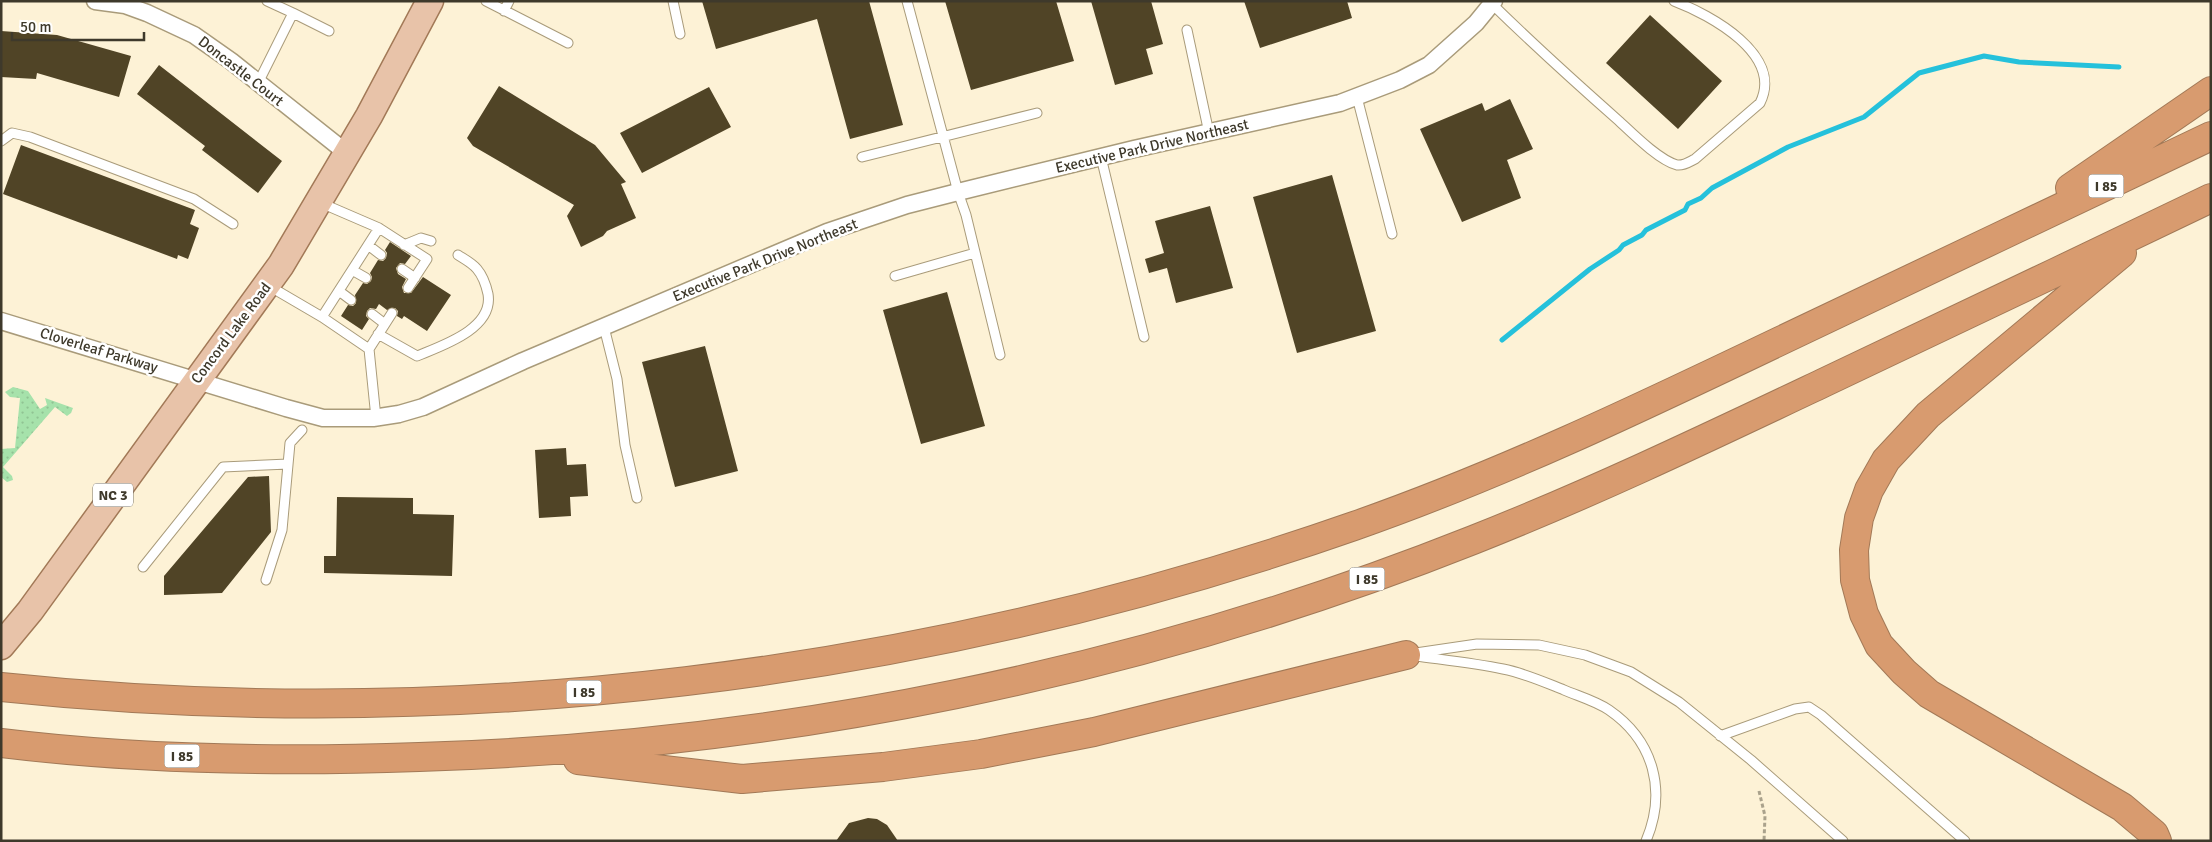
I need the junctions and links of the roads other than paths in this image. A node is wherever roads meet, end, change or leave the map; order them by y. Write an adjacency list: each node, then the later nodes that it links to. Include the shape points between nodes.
1 (95, 1): 16 (street, Doncastle Court, via 124,5 194,35)
2 (267, 1): 11 (lane)
3 (430, 1): 24 (main road, Concord Lake Road / NC 3)
4 (486, 1): 10 (lane)
5 (509, 1): 10 (lane)
6 (673, 1): 14 (lane)
7 (907, 1): 21 (lane)
8 (1674, 1): 9 (lane, via 1744,42 1759,62 1765,79 1765,93 1760,103 1695,159 1683,165 1666,159 1636,136 1544,55)
9 (1493, 3): 18 (street, Executive Park Drive Northeast, via 1430,65)
10 (504, 11): 15 (lane)
11 (293, 13): 13 (lane); 16 (lane)
12 (1187, 30): 20 (lane)
13 (329, 31)
14 (680, 34)
15 (568, 43)
16 (258, 83): 24 (street, Doncastle Court)
17 (2211, 91): 34 (highway)
18 (1357, 97): 20 (street, Executive Park Drive Northeast); 33 (lane)
19 (1037, 113): 21 (lane)
20 (1209, 133): 25 (street, Executive Park Drive Northeast)
21 (943, 136): 26 (lane); 27 (lane)
22 (2211, 136): 34 (highway, I 85)
23 (1, 141): 30 (lane, via 12,133 30,136 194,199)
24 (348, 154): 29 (main road, Concord Lake Road / NC 3)
25 (1101, 157): 27 (street, Executive Park Drive Northeast); 57 (lane)
26 (862, 158)
27 (958, 192): 38 (lane); 55 (street, Executive Park Drive Northeast, via 827,232)
28 (2211, 198): 31 (highway, I 85)
29 (319, 202): 32 (lane); 46 (main road, Concord Lake Road / NC 3)
30 (233, 224)
31 (2156, 224): 72 (highway, I 85, via 1677,453 1562,504 1470,542 1298,603 1057,672 926,700 741,731); 76 (highway, via 1936,408 1886,460 1858,518 1854,550 1855,580 1864,614 1879,645 1904,672 1929,694 2122,807 2154,834)
32 (378, 228): 36 (lane); 37 (lane)
33 (1392, 234)
34 (2001, 236): 69 (highway, I 85, via 1652,403 1458,487 1272,554 957,638 698,680 572,693 407,702 164,701)
35 (431, 241): 37 (lane, via 421,238)
36 (368, 245): 39 (lane); 42 (lane)
37 (404, 245): 45 (lane, via 426,259)
38 (975, 253): 43 (lane); 59 (lane)
39 (381, 255)
40 (458, 255): 56 (lane, via 477,269 486,284 489,298 486,311 469,331 417,356)
41 (402, 269): 45 (lane)
42 (352, 270): 44 (lane); 48 (lane)
43 (895, 276)
44 (366, 278)
45 (415, 278): 47 (lane)
46 (267, 284): 52 (lane); 60 (main road, Concord Lake Road / NC 3)
47 (408, 288)
48 (339, 291): 49 (lane); 52 (lane)
49 (351, 300)
50 (392, 313): 54 (lane)
51 (372, 314): 54 (lane)
52 (322, 317): 58 (lane)
53 (1, 321): 60 (street, Cloverleaf Parkway)
54 (385, 324): 56 (lane)
55 (604, 327): 61 (street, Executive Park Drive Northeast, via 423,407); 64 (lane, via 617,378)
56 (378, 334): 58 (lane)
57 (1144, 337)
58 (369, 349): 61 (lane)
59 (1000, 355)
60 (196, 380): 61 (street, Executive Park Drive Northeast, via 323,418); 67 (main road, Concord Lake Road / NC 3, via 30,611)
61 (376, 418)
62 (302, 430): 63 (lane, via 290,443)
63 (288, 464): 65 (lane, via 223,467); 66 (lane, via 282,530)
64 (636, 498)
65 (143, 567)
66 (266, 580)
67 (1, 646)
68 (1406, 655): 70 (lane, via 1477,644 1539,645 1585,654 1631,672 1679,702); 72 (highway, via 1094,732 980,754 883,767 742,779); 73 (lane, via 1505,669 1608,709 1641,741 1653,768 1654,814)
69 (1, 687)
70 (1720, 736): 74 (lane); 75 (lane, via 1808,707)
71 (1, 743): 72 (highway, I 85, via 239,759)
72 (522, 754)
73 (1646, 841)
74 (1843, 841)
75 (1965, 841)
76 (2157, 841)

